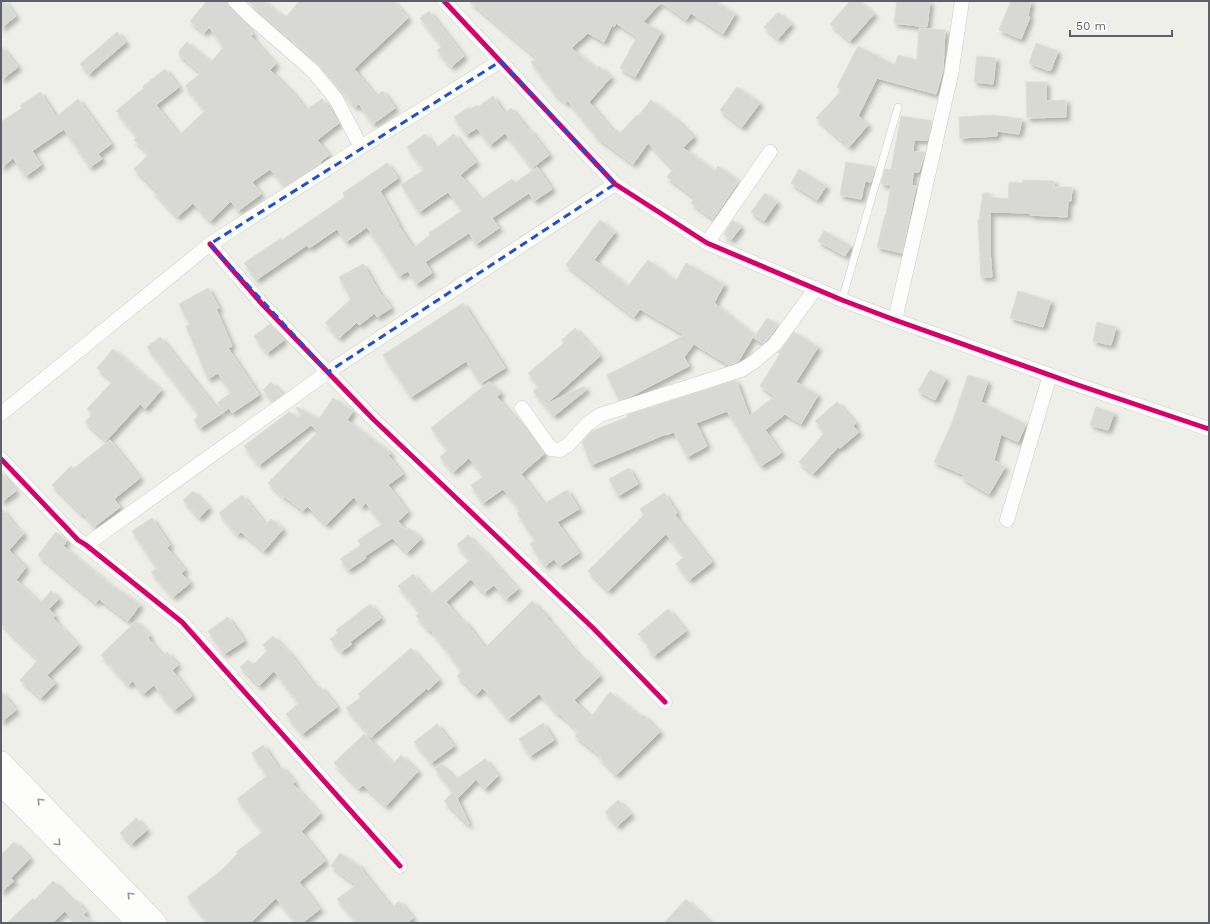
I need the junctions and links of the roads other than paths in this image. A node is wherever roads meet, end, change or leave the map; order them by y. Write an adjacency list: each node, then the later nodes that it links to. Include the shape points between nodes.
1 (235, 1): 6 (street, via 313,71 336,99)
2 (444, 1): 4 (street)
3 (962, 1): 13 (street, via 951,75)
4 (501, 61): 6 (street); 8 (street)
5 (898, 107): 12 (lane)
6 (361, 147): 10 (street)
7 (770, 152): 9 (street)
8 (615, 184): 9 (street); 14 (street)
9 (707, 243): 11 (street)
10 (210, 244): 14 (street, via 262,304); 17 (street)
11 (816, 288): 12 (street); 16 (street, via 775,344 754,362 741,370 600,415 560,450 552,449)
12 (842, 300): 13 (street)
13 (895, 320): 15 (street)
14 (328, 372): 21 (street); 22 (street, via 373,419 593,628)
15 (1050, 375): 18 (street); 20 (street)
16 (522, 408)
17 (1, 414)
18 (1209, 429)
19 (1, 459): 21 (street, via 78,540)
20 (1007, 520)
21 (86, 544): 25 (street, via 182,622)
22 (665, 702)
23 (1, 761): 27 (street, one-way to 23)
24 (1, 785): 26 (street, one-way to 26)
25 (400, 866)
26 (137, 923)
27 (157, 923)

